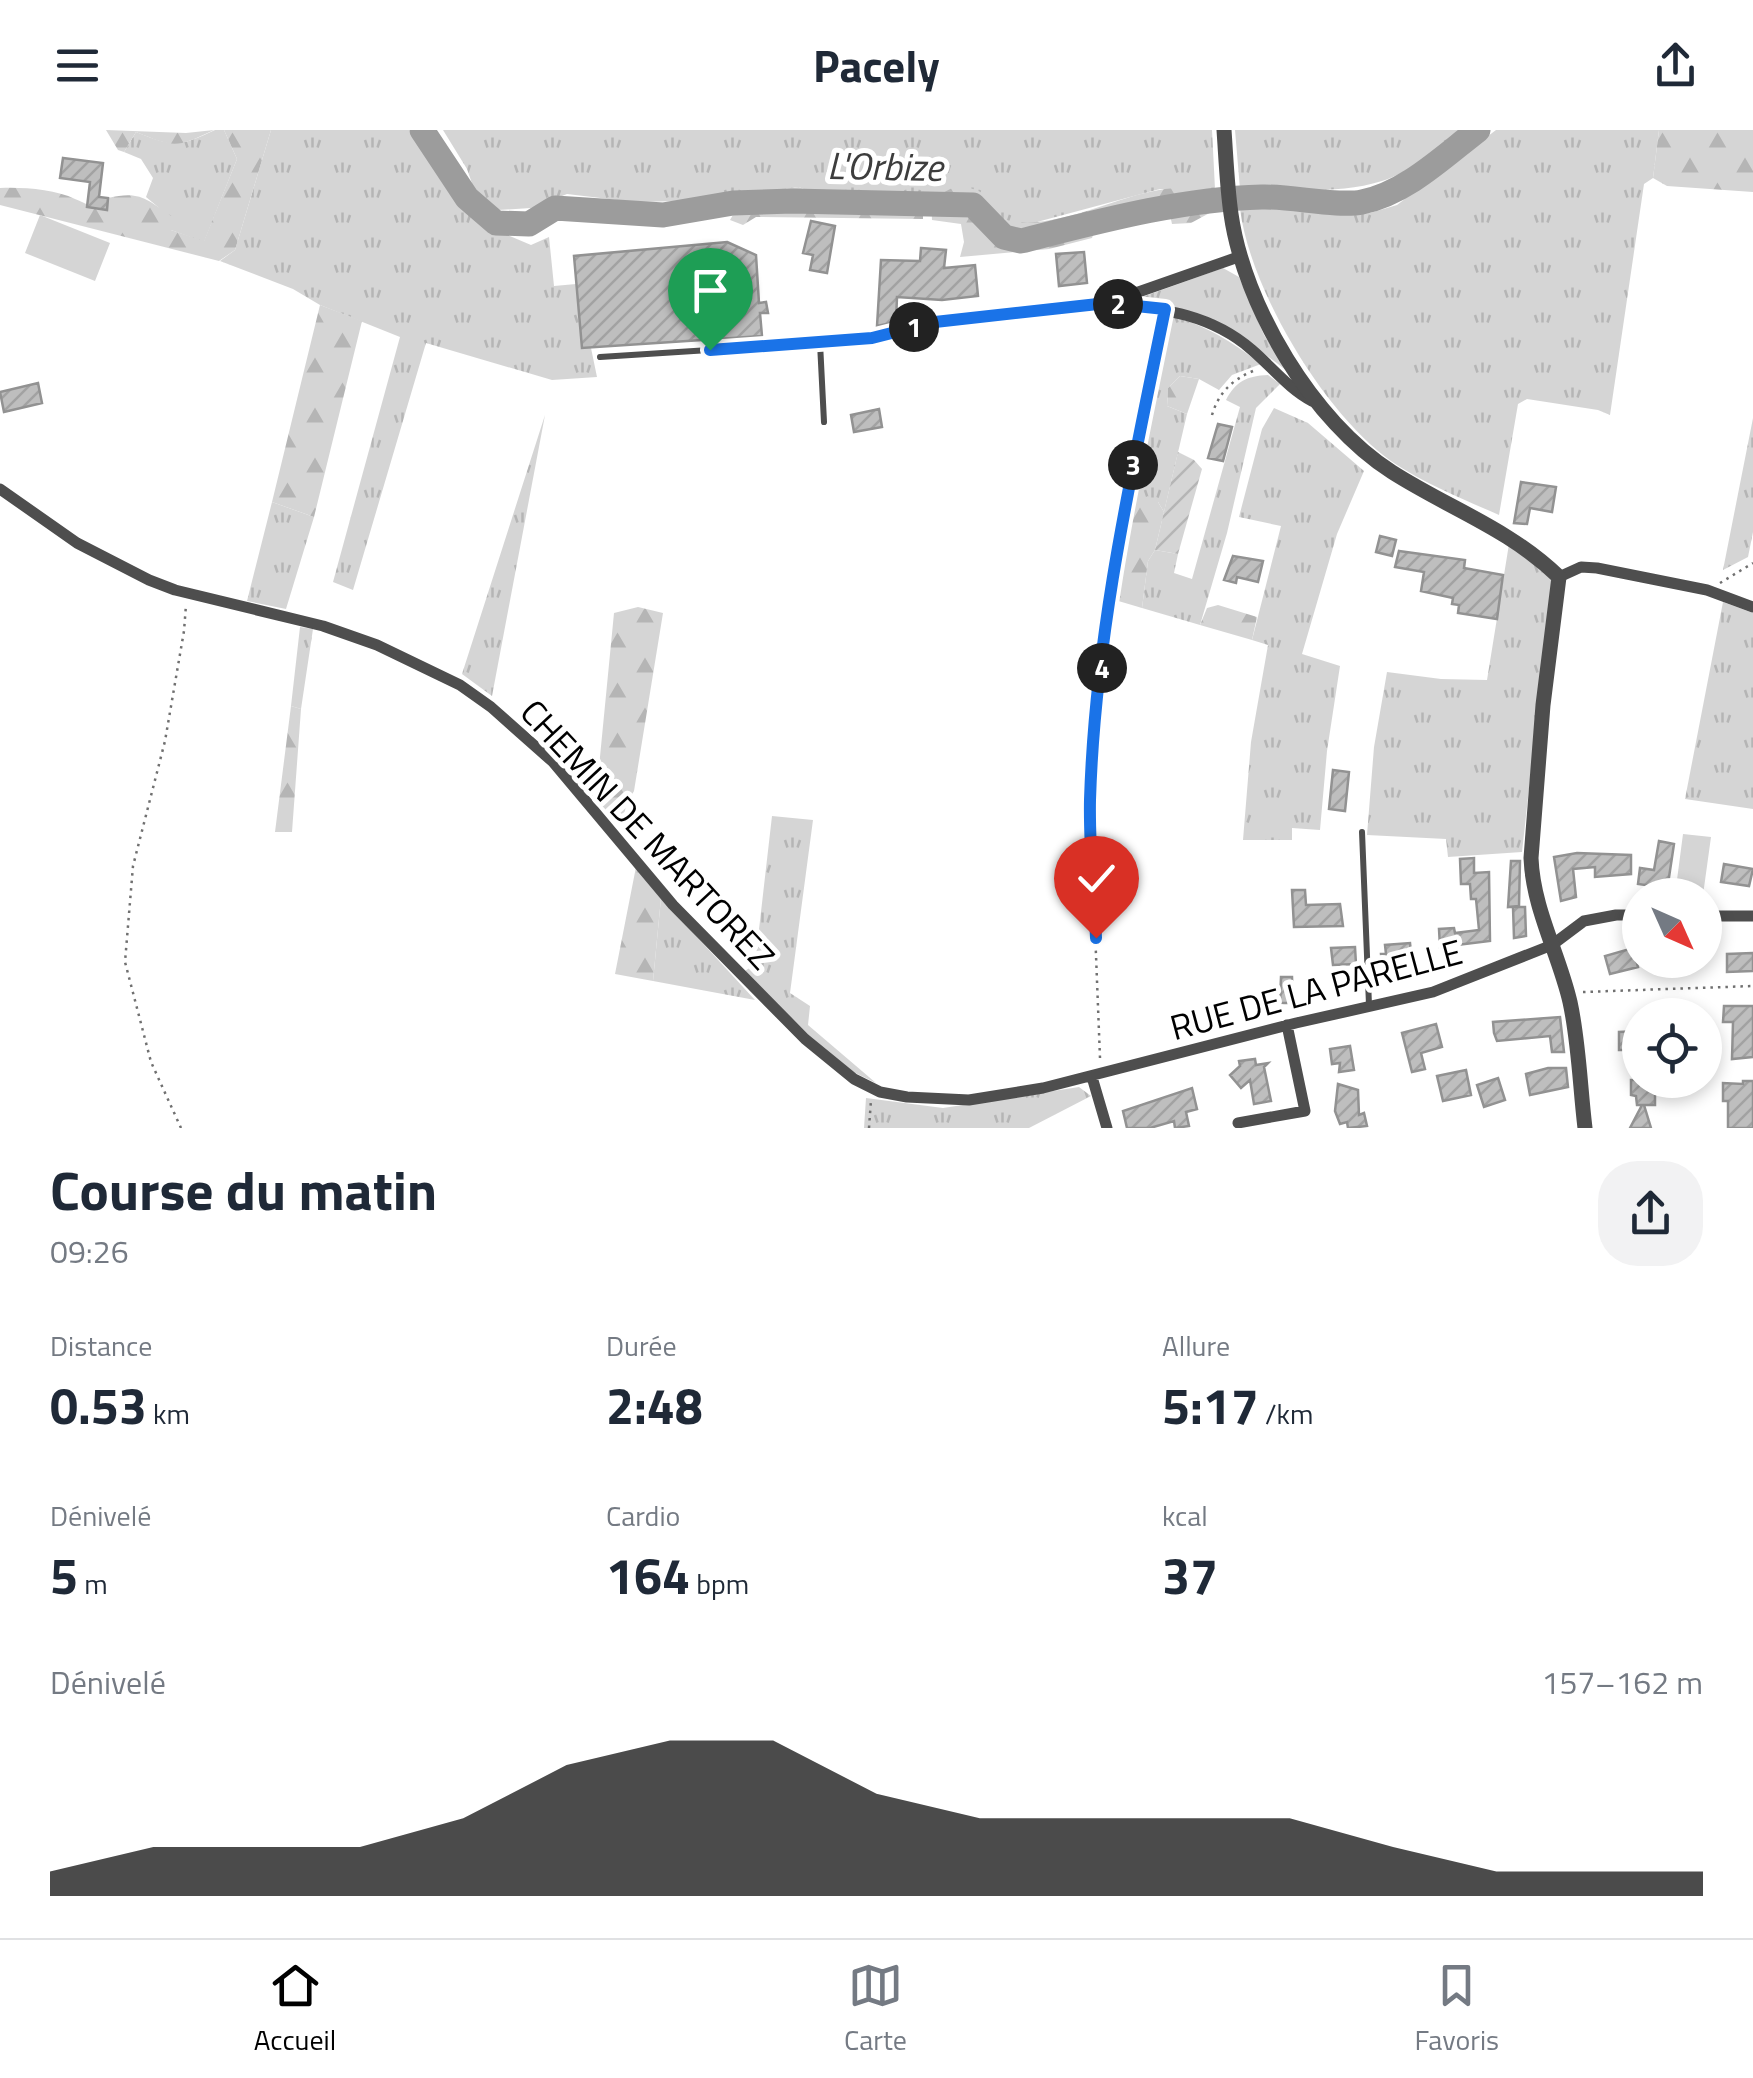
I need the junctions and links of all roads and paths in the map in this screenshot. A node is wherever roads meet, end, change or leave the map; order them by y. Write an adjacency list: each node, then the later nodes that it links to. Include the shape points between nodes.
1 (1224, 130): 2 (street)
2 (1241, 256): 3 (street); 8 (street, via 1270,326)
3 (1107, 303): 4 (street); 5 (street)
4 (1165, 309): 7 (street, via 1218,327); 26 (path, via 1105,632 1092,782)
5 (820, 343): 6 (lane); 10 (lane)
6 (600, 358)
7 (1268, 365): 8 (street); 9 (path, via 1225,389)
8 (1316, 403): 13 (street, via 1374,460 1513,538)
9 (1212, 415)
10 (824, 422)
11 (0, 488): 15 (street, CHEMIN DE MARTOREZ, via 104,558)
12 (1753, 563): 14 (path)
13 (1559, 577): 14 (street, via 1580,567 1598,568); 21 (street, via 1531,858)
14 (1707, 590): 16 (street)
15 (186, 593): 27 (street, CHEMIN DE MARTOREZ, via 377,645 491,707 554,762 714,949 833,1064); 29 (path, via 165,740 133,866 126,962 151,1062)
16 (1753, 606)
17 (1362, 832): 24 (lane)
18 (1622, 914): 21 (street, RUE DE LA PARELLE, via 1584,921)
19 (1722, 916): 20 (street)
20 (1753, 916)
21 (1552, 945): 23 (street); 24 (street, RUE DE LA PARELLE, via 1447,988)
22 (1753, 986): 23 (path)
23 (1567, 994): 32 (street)
24 (1369, 1008): 25 (street, RUE DE LA PARELLE)
25 (1287, 1025): 26 (street, RUE DE LA PARELLE); 28 (street, via 1305,1111)
26 (1096, 1076): 27 (street, CHEMIN DE MARTOREZ, via 968,1100 907,1098); 31 (street)
27 (872, 1088): 30 (path)
28 (1238, 1123)
29 (181, 1128)
30 (868, 1128)
31 (1106, 1128)
32 (1585, 1128)

